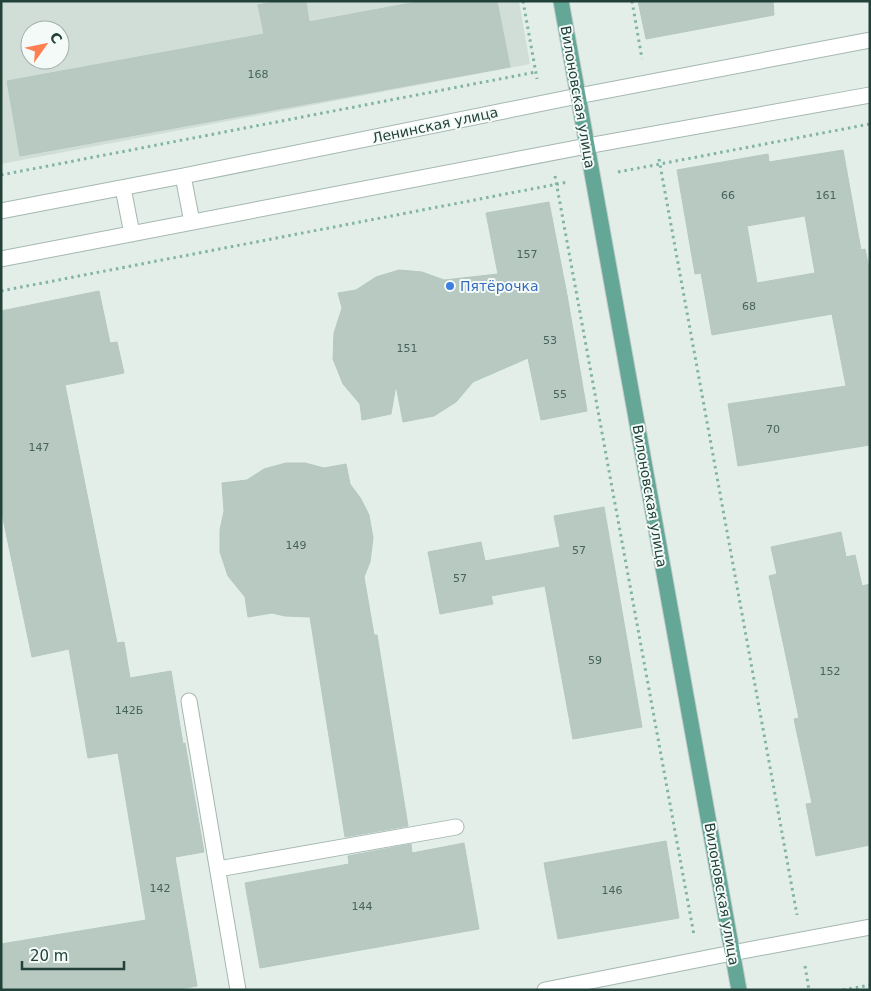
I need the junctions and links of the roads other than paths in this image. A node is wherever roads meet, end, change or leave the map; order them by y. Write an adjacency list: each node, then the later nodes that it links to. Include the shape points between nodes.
1 (561, 1): 4 (main road, Вилоновская улица)
2 (870, 40): 4 (street, Ленинская улица)
3 (870, 95): 5 (street)
4 (578, 96): 5 (main road, Вилоновская улица); 6 (street, Ленинская улица)
5 (587, 146): 9 (street); 16 (main road, Вилоновская улица)
6 (183, 176): 7 (street, Ленинская улица); 9 (street)
7 (123, 188): 8 (street, Ленинская улица); 10 (street)
8 (1, 211)
9 (192, 222): 10 (street)
10 (132, 234): 11 (street)
11 (1, 259)
12 (189, 701): 14 (street)
13 (456, 827): 14 (street)
14 (218, 869): 17 (street)
15 (870, 927): 16 (street)
16 (732, 952): 18 (street); 19 (main road, Вилоновская улица)
17 (238, 990)
18 (545, 990)
19 (739, 990)

